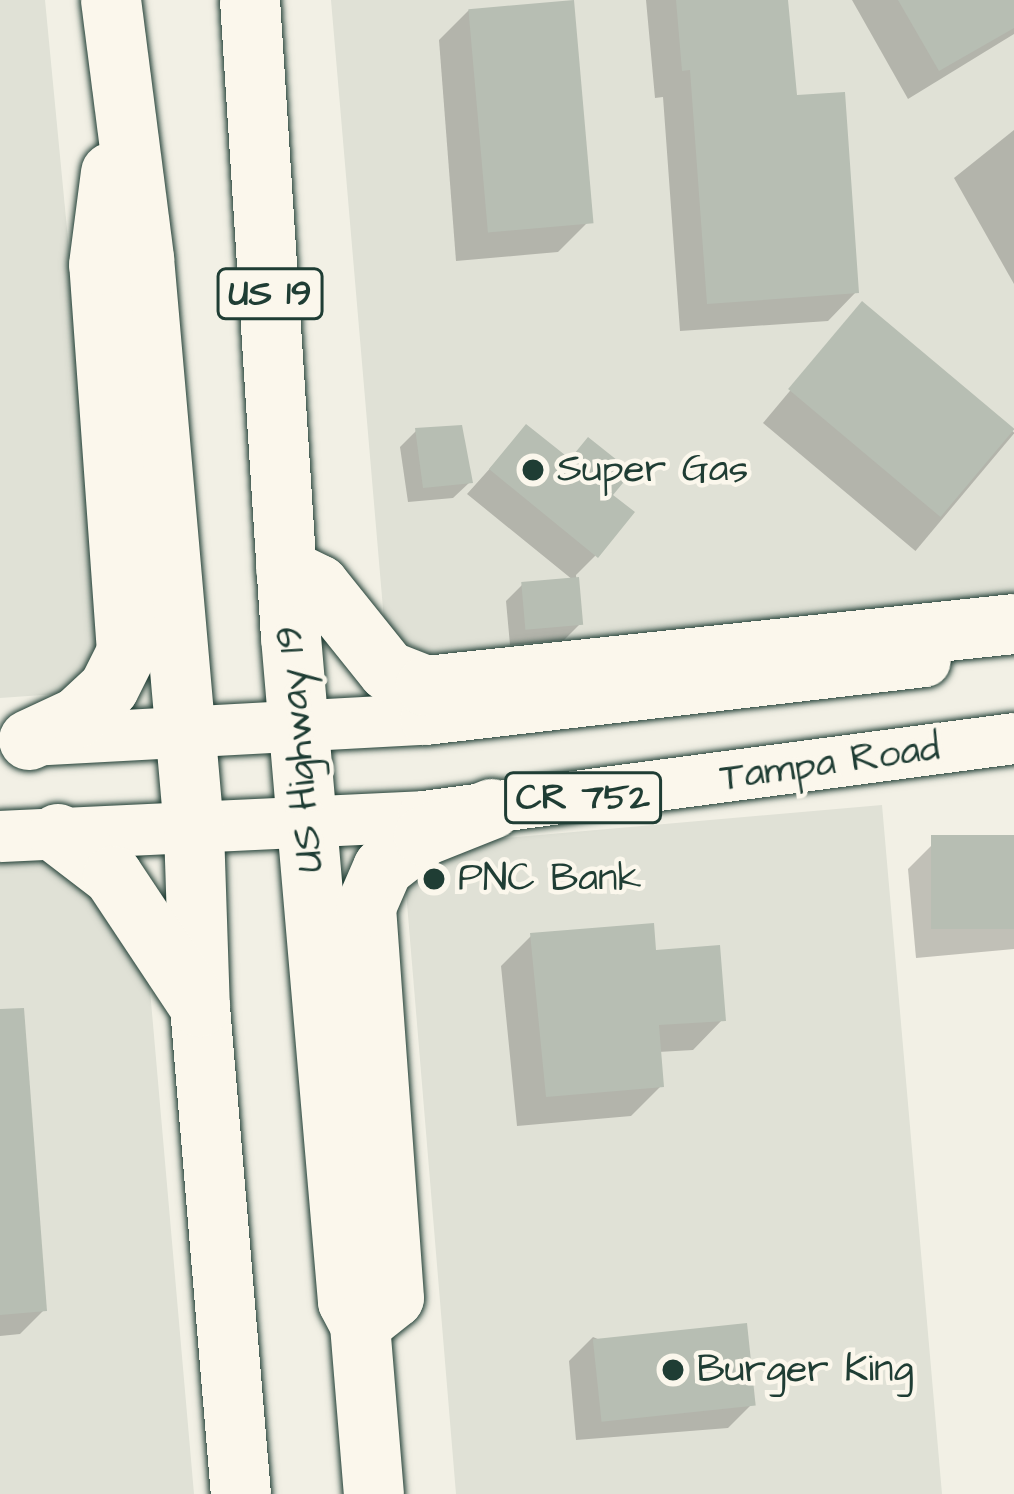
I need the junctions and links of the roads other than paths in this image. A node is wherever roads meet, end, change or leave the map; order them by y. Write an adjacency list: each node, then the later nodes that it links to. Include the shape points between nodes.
1 (111, 0): 3 (highway)
2 (250, 0): 4 (highway, US Highway 19 / US 19)
3 (120, 107): 8 (highway, via 144,258); 10 (highway, via 99,265 128,652 109,688 78,716)
4 (286, 569): 5 (highway, via 319,586 388,671 426,686); 7 (highway, US Highway 19 / US 19)
5 (1014, 624)
6 (1014, 647): 7 (main road, CR 752)
7 (299, 730): 8 (main road, CR 752); 12 (highway, US Highway 19 / US 19)
8 (186, 734): 10 (main road, CR 752); 13 (highway)
9 (1014, 738): 11 (main road, Tampa Road / CR 752)
10 (15, 741)
11 (492, 809): 12 (main road, Tampa Road / CR 752); 16 (highway, via 424,836 383,868 366,907 394,1298)
12 (308, 824): 13 (main road, Tampa Road / CR 752); 16 (highway, US Highway 19 / US 19, via 348,1302)
13 (194, 830): 14 (main road, Tampa Road / CR 752); 15 (highway)
14 (29, 835): 15 (highway, via 113,876)
15 (200, 1006): 17 (highway)
16 (360, 1325): 18 (highway, US Highway 19 / US 19)
17 (241, 1494)
18 (374, 1494)

